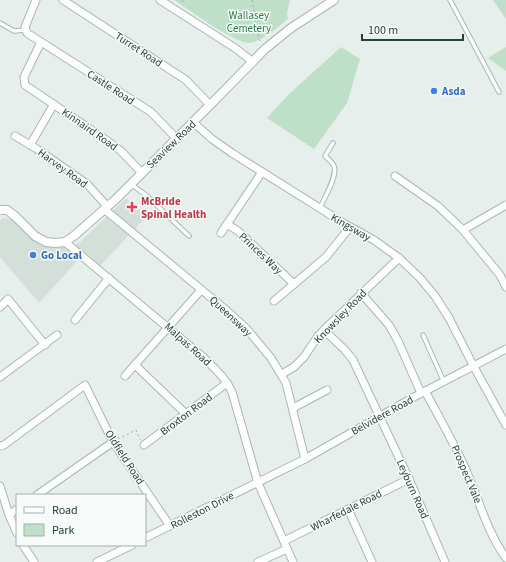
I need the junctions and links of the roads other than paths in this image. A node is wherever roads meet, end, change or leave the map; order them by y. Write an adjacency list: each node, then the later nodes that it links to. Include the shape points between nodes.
1 (36, 0): 7 (street)
2 (63, 0): 12 (street, Turret Road, via 186,80)
3 (160, 0): 9 (street)
4 (334, 0): 9 (street, Seaview Road, via 291,28)
5 (450, 0): 10 (lane)
6 (0, 23): 7 (lane, via 14,31)
7 (25, 30): 8 (street, Castle Road)
8 (41, 42): 11 (street, Kinnaird Road, via 24,77 25,85); 15 (street, Castle Road, via 151,112)
9 (253, 62): 12 (street, Seaview Road)
10 (499, 92)
11 (54, 104): 17 (street); 18 (street, Kinnaird Road, via 121,151)
12 (210, 105): 13 (street, Seaview Road)
13 (193, 122): 15 (street, Seaview Road); 19 (street, Kingsway, via 212,140)
14 (15, 136): 17 (street, Harvey Road)
15 (176, 138): 18 (street, Seaview Road)
16 (333, 143): 24 (lane, via 325,156 334,166 334,173)
17 (30, 145): 23 (street, Harvey Road, via 87,184)
18 (142, 172): 21 (street, Seaview Road)
19 (262, 172): 24 (street, Kingsway); 26 (street, Princes Way)
20 (395, 176): 28 (street, via 438,206)
21 (130, 184): 23 (street, Seaview Road); 30 (lane, via 147,196)
22 (506, 205): 28 (street)
23 (106, 208): 31 (street, Seaview Road); 37 (street, Queensway)
24 (320, 208): 27 (street, Kingsway)
25 (1, 210): 31 (street, via 7,210 35,236 46,242)
26 (227, 224): 29 (street, Princes Way); 35 (street, Princes Way, via 238,231)
27 (350, 227): 32 (street, Kingsway); 35 (street, via 326,257)
28 (463, 230): 33 (street)
29 (221, 233)
30 (189, 236)
31 (65, 242): 34 (street, Malpas Road)
32 (399, 258): 38 (street, Knowsley Road); 49 (street, Kingsway, via 435,296)
33 (503, 274): 36 (street)
34 (109, 278): 41 (street); 42 (street, Malpas Road)
35 (294, 284): 39 (street)
36 (506, 287)
37 (201, 290): 42 (street); 50 (street, Queensway, via 246,328)
38 (361, 293): 43 (street, Knowsley Road); 56 (street, Prospect Vale, via 389,326)
39 (274, 301)
40 (0, 307): 46 (street, via 8,299)
41 (76, 320)
42 (169, 327): 48 (street); 54 (street, Malpas Road, via 204,357)
43 (324, 330): 50 (street, Knowsley Road, via 304,357); 59 (street, Leyburn Road, via 353,360)
44 (58, 335): 46 (street)
45 (423, 335): 53 (lane)
46 (44, 345): 52 (street)
47 (506, 349): 49 (street, Belvidere Road)
48 (135, 365): 51 (street); 58 (street)
49 (474, 367): 53 (street, Belvidere Road); 60 (street, Kingsway)
50 (282, 374): 57 (street, Queensway)
51 (125, 376)
52 (0, 377)
53 (444, 382): 56 (street, Belvidere Road)
54 (227, 383): 58 (street, Broxton Road); 66 (street, Malpas Road, via 232,392)
55 (327, 390): 57 (street)
56 (423, 392): 59 (street, Belvidere Road); 79 (street, Prospect Vale, via 451,438 489,529)
57 (293, 408): 64 (street, Queensway)
58 (186, 414): 62 (street, Broxton Road)
59 (380, 417): 64 (street, Belvidere Road); 65 (street, Leyburn Road)
60 (506, 425)
61 (113, 442): 63 (street, Oldfield Road, via 85,385); 68 (street); 72 (street, Oldfield Road)
62 (144, 445)
63 (0, 446)
64 (305, 459): 66 (street, Belvidere Road)
65 (409, 479): 69 (street, Wharfedale Road); 85 (street, Leyburn Road)
66 (258, 482): 72 (street, Rolleston Drive); 75 (street, Malpas Road)
67 (0, 486): 71 (street)
68 (38, 494)
69 (348, 508): 75 (street, Wharfedale Road); 84 (street)
70 (16, 510): 71 (street)
71 (9, 515): 73 (street)
72 (170, 526): 74 (street, Rolleston Drive)
73 (16, 531)
74 (146, 538)
75 (284, 542): 78 (street, Malpas Road)
76 (24, 546): 80 (street)
77 (130, 546): 81 (street)
78 (287, 549): 82 (street); 83 (street, Malpas Road)
79 (506, 558)
80 (34, 562)
81 (97, 562)
82 (258, 562)
83 (293, 562)
84 (372, 562)
85 (445, 562)

